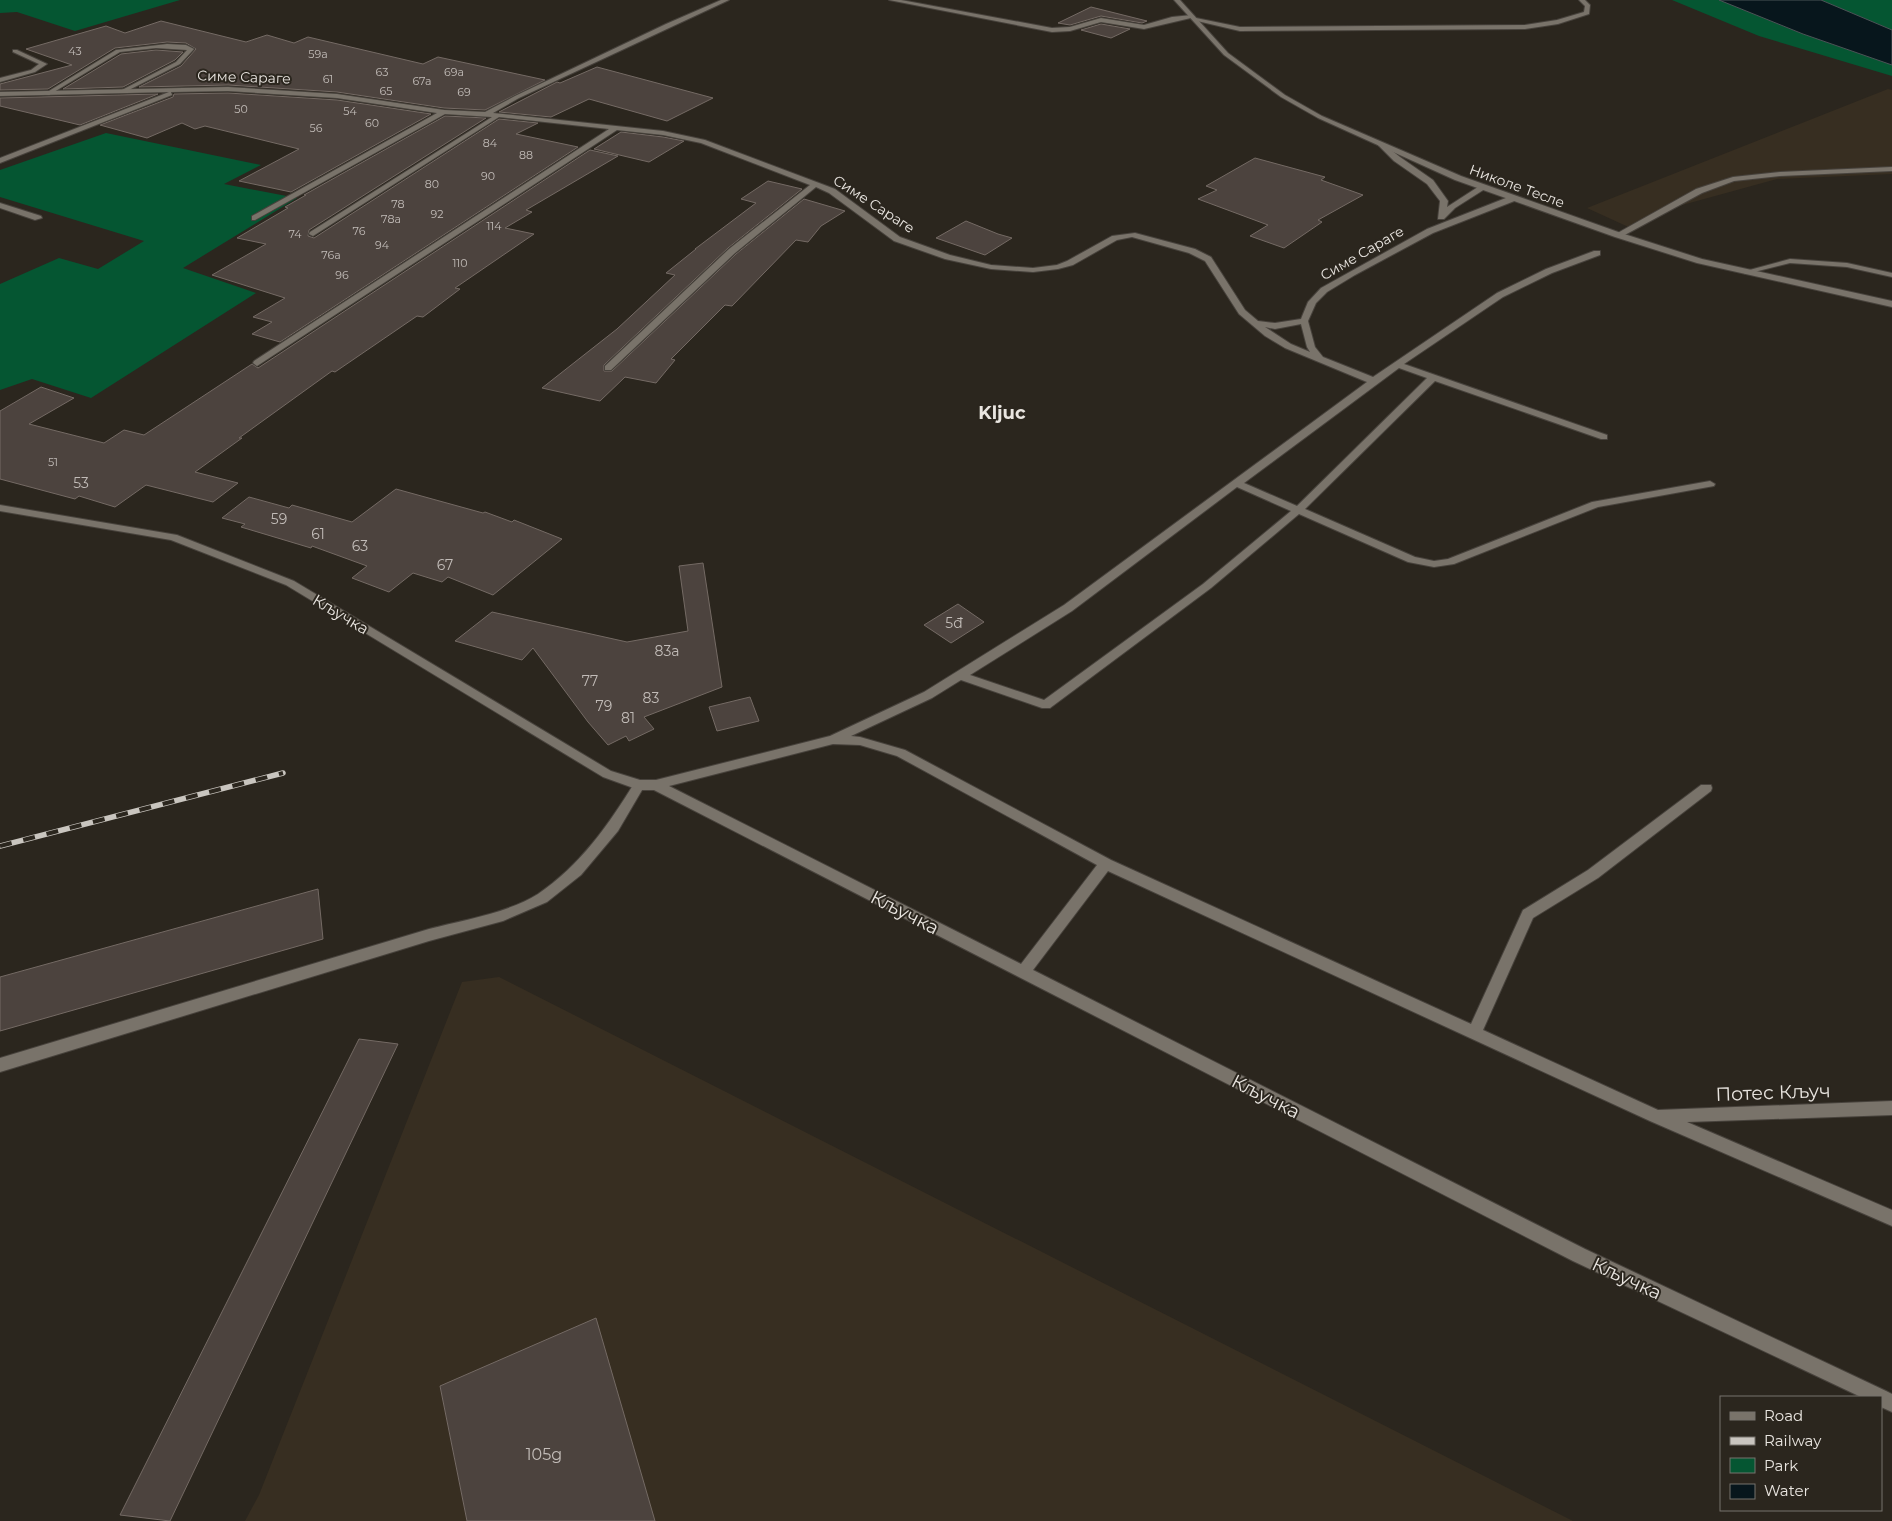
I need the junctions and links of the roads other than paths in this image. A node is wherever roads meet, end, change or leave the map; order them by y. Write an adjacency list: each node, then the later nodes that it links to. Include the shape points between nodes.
1 (726, 0): 13 (street)
2 (892, 0): 5 (street, via 1052,30 1070,29 1101,20 1144,27 1172,19)
3 (1177, 0): 5 (street, Николе Тесле)
4 (1582, 0): 5 (street, via 1588,6 1587,13 1525,28 1240,29)
5 (1194, 18): 16 (street, Николе Тесле, via 1226,54 1282,96)
6 (15, 51): 7 (street, via 44,64 33,71)
7 (0, 80)
8 (179, 90): 9 (street, Симе Сараге); 12 (street, Симе Сараге, via 228,89 328,95); 17 (street)
9 (121, 92): 11 (street, Симе Сараге); 11 (street, via 178,63 191,49 188,46 141,46 118,51)
10 (0, 94): 11 (street, Симе Сараге)
11 (47, 94)
12 (444, 112): 13 (street, Симе Сараге); 25 (street)
13 (486, 114): 14 (street, Симе Сараге)
14 (496, 117): 15 (street, Симе Сараге); 27 (street)
15 (614, 129): 19 (street, Симе Сараге, via 663,133 703,142); 36 (street)
16 (1379, 144): 20 (street, Николе Тесле); 23 (street, via 1435,187 1444,201)
17 (0, 161)
18 (1892, 169): 28 (street, via 1733,179 1704,188)
19 (816, 184): 34 (street, Симе Сараге, via 844,198 898,239 957,260 991,267 1033,270 1058,267 1070,264 1115,238 1132,235 1192,251 1208,259 1242,312); 38 (street, via 732,251)
20 (1484, 187): 21 (street, Николе Тесле); 23 (street)
21 (1514, 198): 26 (street, Симе Сараге); 28 (street, Николе Тесле)
22 (0, 205): 24 (street)
23 (1442, 215): 26 (street)
24 (38, 218)
25 (255, 218)
26 (1430, 231): 33 (street, Симе Сараге, via 1324,290 1312,302)
27 (313, 234)
28 (1618, 235): 30 (street, Николе Тесле)
29 (1597, 253): 37 (street, via 1549,271 1500,295)
30 (1746, 272): 31 (street, via 1790,261 1847,265); 32 (street, Николе Тесле)
31 (1892, 275)
32 (1892, 304)
33 (1304, 321): 34 (street, via 1275,326); 35 (street, via 1311,347)
34 (1254, 323): 35 (street, Симе Сараге, via 1288,346)
35 (1319, 357): 40 (street, Симе Сараге)
36 (257, 363)
37 (1398, 365): 39 (street); 40 (street)
38 (608, 368)
39 (1434, 377): 41 (street); 45 (street)
40 (1374, 381): 42 (street)
41 (1604, 437)
42 (1236, 483): 45 (street); 46 (street, via 1068,608)
43 (1710, 484): 45 (street, via 1596,504 1450,562 1434,564 1412,560)
44 (0, 508): 48 (street, Кључка, via 173,537 290,583 606,774)
45 (1298, 510): 46 (street, via 1207,586 1046,705)
46 (961, 676): 47 (street)
47 (833, 740): 49 (street, Кључка); 51 (street, Кључка, via 860,741 901,753)
48 (639, 785): 49 (street, Кључка); 54 (street, via 613,828 576,871 542,898 519,909)
49 (656, 785): 52 (street, Кључка)
50 (1706, 788): 53 (street, via 1593,874 1528,914)
51 (1106, 864): 52 (street); 53 (street, Кључка)
52 (1022, 972): 58 (street, Кључка, via 1579,1255)
53 (1474, 1033): 56 (street, Кључка)
54 (0, 1065)
55 (1892, 1108): 56 (street, Потес Кључ)
56 (1656, 1116): 57 (street, Кључка)
57 (1892, 1218)
58 (1876, 1396)

